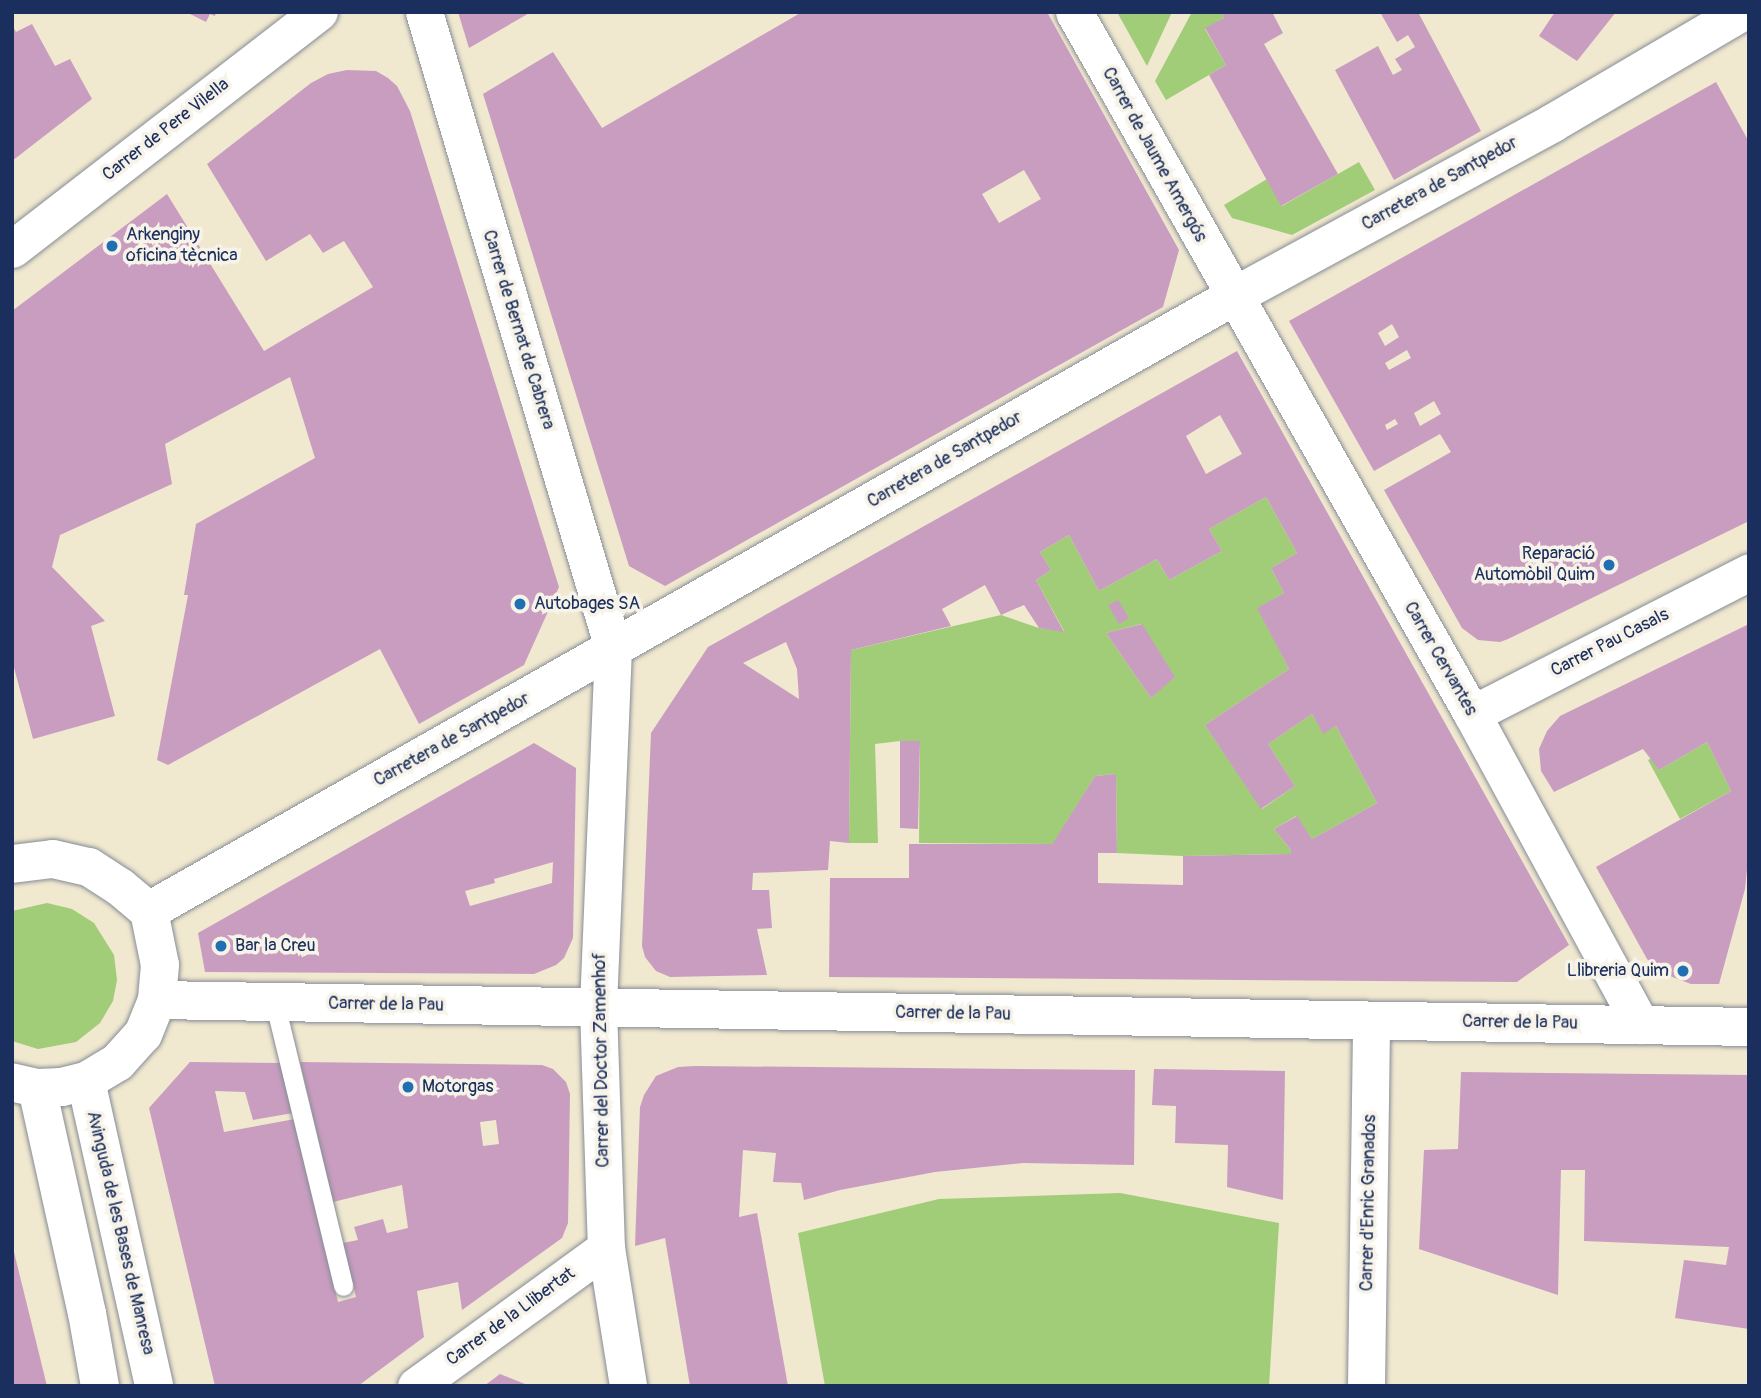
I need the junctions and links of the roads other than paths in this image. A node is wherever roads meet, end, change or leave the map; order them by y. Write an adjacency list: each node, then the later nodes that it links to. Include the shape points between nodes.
1 (319, 12): 5 (street, Carrer de Pere Vilella)
2 (424, 12): 8 (street, Carrer de Bernat de Cabrera)
3 (1074, 12): 6 (street, Carrer de Jaume Amergós)
4 (1742, 12): 6 (street, Carretera de Santpedor, via 1553,122)
5 (12, 248)
6 (1233, 297): 8 (street, Carretera de Santpedor); 9 (street, Carrer Cervantes)
7 (1749, 572): 9 (street, Carrer Pau Casals)
8 (613, 648): 11 (street, Carretera de Santpedor); 14 (street, Carrer del Doctor Zamenhof)
9 (1472, 714): 16 (street, Carrer Cervantes)
10 (14, 858): 11 (street, via 53,859 89,867)
11 (149, 911): 12 (street, via 160,965)
12 (157, 1000): 13 (street, Carrer de la Pau); 18 (street, via 143,1034 118,1062)
13 (275, 1004): 14 (street, Carrer de la Pau); 21 (lane)
14 (598, 1008): 15 (street, Carrer de la Pau); 20 (street, Carrer del Doctor Zamenhof)
15 (1371, 1021): 16 (street, Carrer de la Pau); 26 (street, Carrer d'Enric Granados)
16 (1641, 1025): 17 (street, Carrer de la Pau)
17 (1749, 1027)
18 (86, 1081): 19 (street, via 62,1087); 23 (street, Avinguda de les Bases de Manresa)
19 (25, 1085): 22 (street, via 88,1313)
20 (606, 1248): 24 (street, Carrer de la Llibertat); 25 (street, Carrer del Doctor Zamenhof)
21 (343, 1286)
22 (100, 1386)
23 (154, 1386)
24 (416, 1386)
25 (628, 1386)
26 (1367, 1386)

